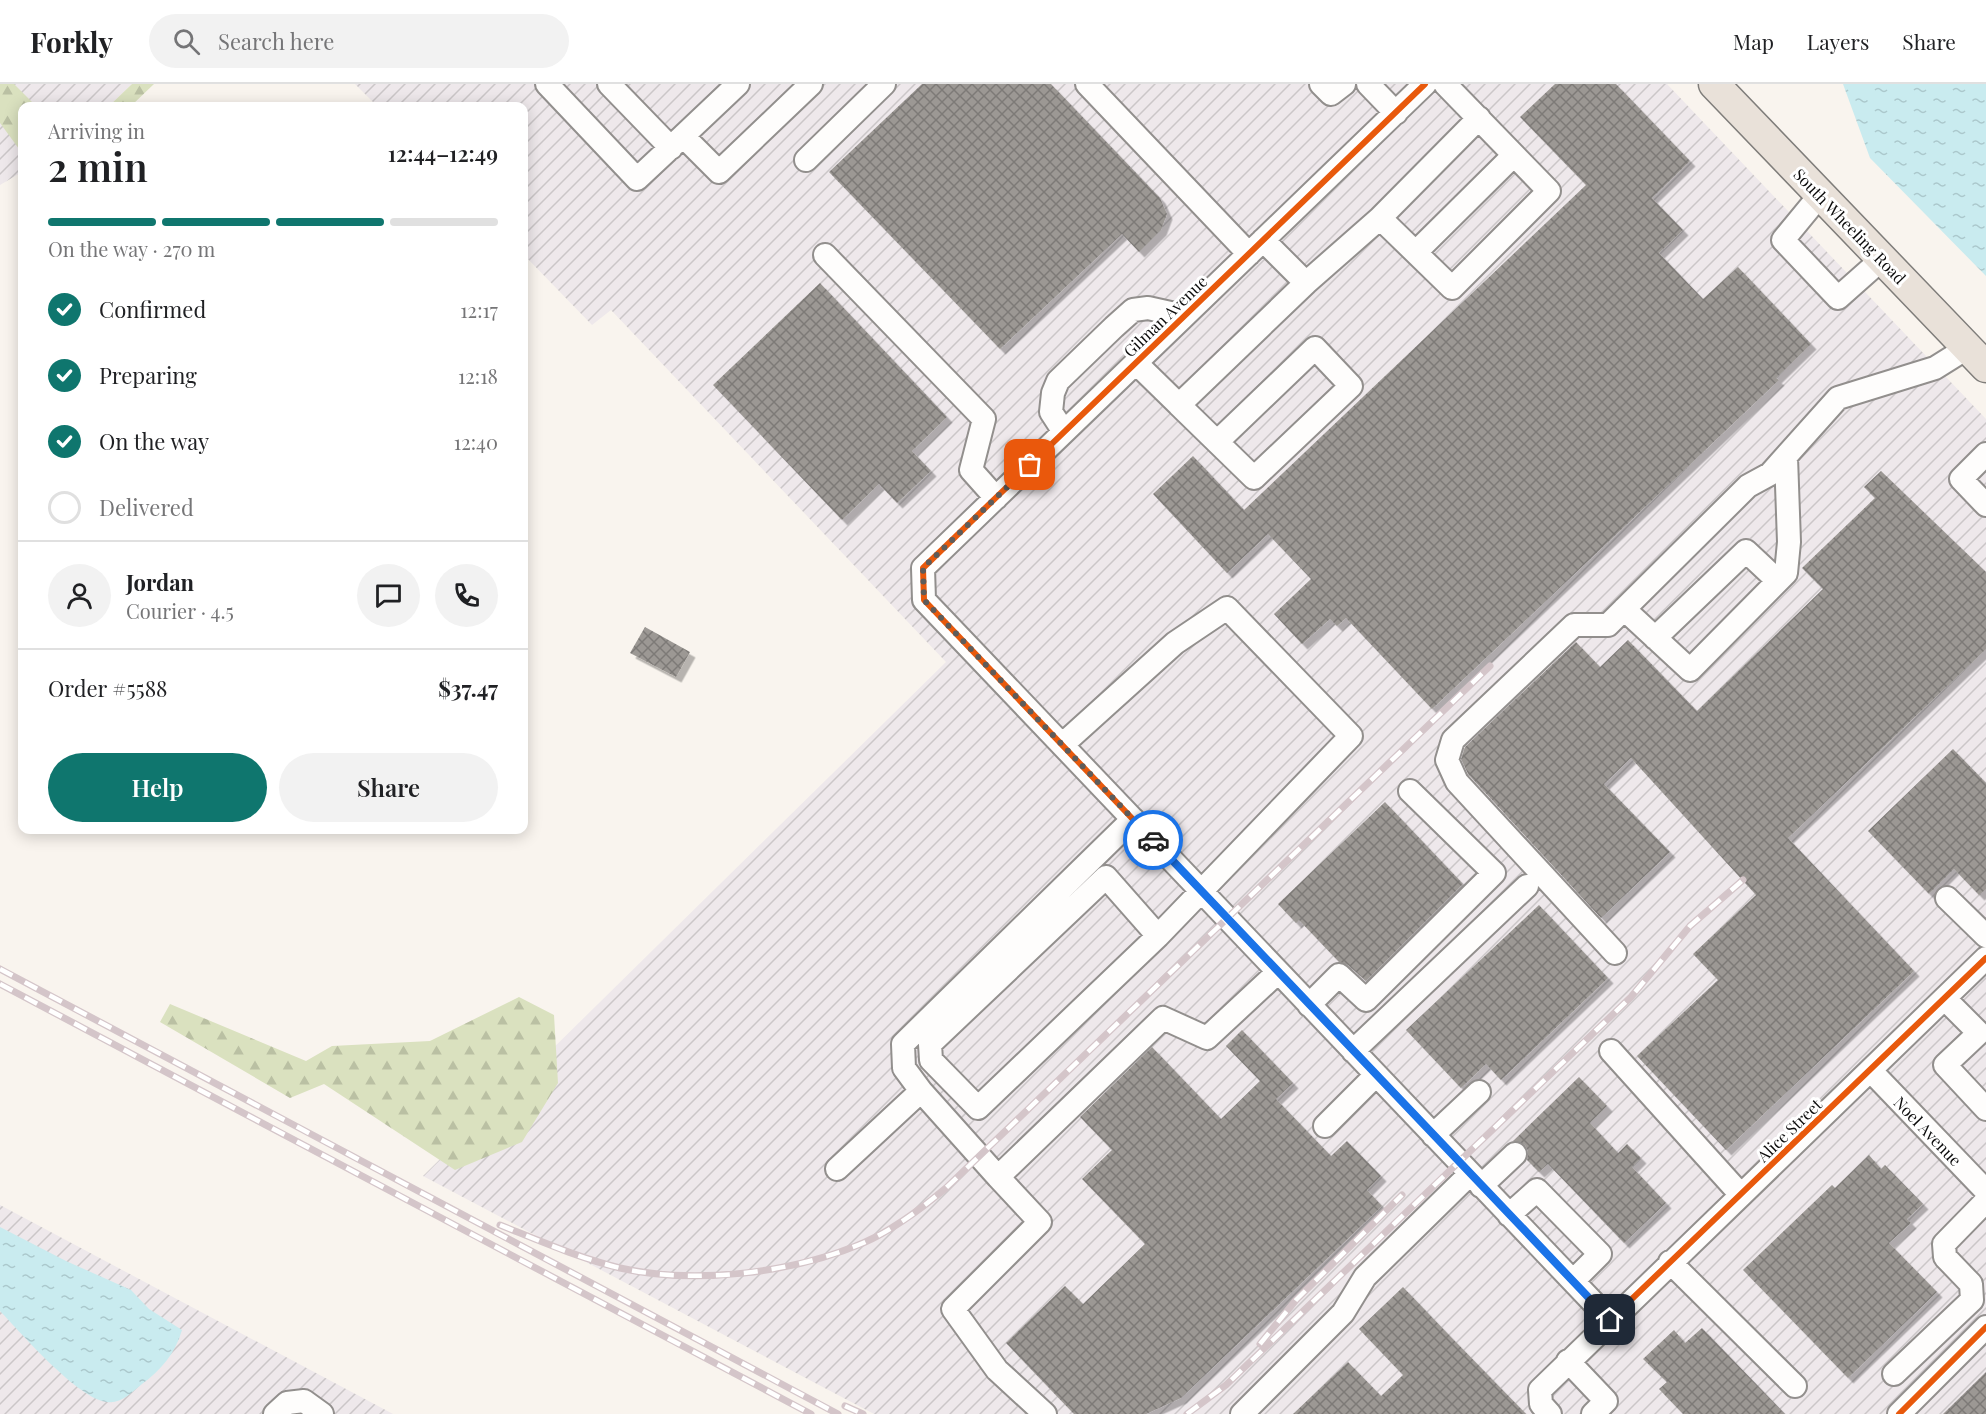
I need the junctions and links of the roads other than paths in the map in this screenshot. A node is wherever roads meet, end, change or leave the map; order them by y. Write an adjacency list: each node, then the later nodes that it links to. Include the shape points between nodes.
1 (547, 84): 15 (street, via 637,179)
2 (609, 84): 15 (street)
3 (738, 84): 15 (street)
4 (884, 84): 17 (street)
5 (1087, 84): 20 (street)
6 (1321, 84): 7 (street, via 1331,94)
7 (1344, 84)
8 (1368, 84): 13 (street)
9 (1425, 84): 13 (street, Gilman Avenue)
10 (1445, 84): 14 (street)
11 (1714, 84): 18 (main road, South Wheeling Road)
12 (809, 85): 15 (street, via 719,172)
13 (1396, 113): 20 (street, Gilman Avenue)
14 (1479, 118): 16 (street); 19 (street)
15 (677, 142)
16 (1514, 155): 21 (street); 21 (street, via 1549,191 1452,288)
17 (806, 160)
18 (1820, 195): 23 (main road, South Wheeling Road); 23 (street, via 1783,240 1838,298)
19 (1380, 218): 21 (street); 24 (street)
20 (1256, 247): 24 (street); 25 (street, Gilman Avenue)
21 (1416, 252)
22 (825, 255): 33 (street, via 984,419 971,470)
23 (1882, 259): 26 (main road, South Wheeling Road)
24 (1306, 283): 28 (street)
25 (1185, 316): 27 (street, Gilman Avenue); 29 (street, via 1148,308 1133,310 1106,334 1058,381 1051,412)
26 (1977, 357): 32 (street, via 1838,398)
27 (1136, 363): 28 (street); 29 (street, Gilman Avenue)
28 (1179, 405): 30 (street)
29 (1064, 432): 33 (street, Gilman Avenue)
30 (1217, 442): 30 (street, via 1315,348 1351,386 1254,478)
31 (1986, 454): 34 (street, via 1961,479)
32 (1786, 457): 35 (street, via 1789,542 1786,573); 36 (street, via 1770,474 1748,486)
33 (996, 498): 38 (street, Gilman Avenue, via 923,568 924,600)
34 (1986, 505)
35 (1778, 581): 37 (street, via 1746,551); 37 (street, via 1690,670)
36 (1624, 609): 37 (street); 46 (street, via 1608,625 1574,626 1453,740 1447,760 1457,782)
37 (1655, 638)
38 (1062, 745): 40 (street); 42 (street, via 1175,643 1227,608 1351,736)
39 (1410, 790): 50 (street, via 1494,873 1366,1000 1339,975)
40 (1133, 819): 42 (street); 56 (street, via 903,1044 904,1068)
41 (1527, 886): 52 (street)
42 (1200, 890): 44 (street); 48 (street)
43 (1947, 898): 45 (street)
44 (1158, 936): 44 (street, via 1106,877 930,1044 931,1060 978,1108)
45 (1986, 936)
46 (1615, 953)
47 (1986, 958): 49 (street, Alice Street)
48 (1278, 972): 50 (street); 63 (street, via 1207,1038 1163,1018)
49 (1944, 999): 51 (street); 54 (street, Alice Street)
50 (1309, 1005): 52 (street)
51 (1984, 1033): 58 (street, via 1945,1065)
52 (1353, 1051): 55 (street)
53 (1611, 1051): 66 (street)
54 (1870, 1071): 65 (street, Noel Avenue); 66 (street, Alice Street)
55 (1376, 1075): 59 (street); 60 (street)
56 (921, 1091): 62 (street); 63 (street)
57 (1479, 1092): 60 (street)
58 (1986, 1110)
59 (1324, 1126)
60 (1432, 1135): 64 (street)
61 (1515, 1154): 64 (street)
62 (837, 1169)
63 (998, 1177): 79 (street, via 1040,1222 953,1309 997,1370)
64 (1476, 1180): 68 (street); 80 (street, via 1365,1277 1343,1313)
65 (1986, 1191)
66 (1741, 1195): 69 (street, Alice Street)
67 (1986, 1201): 74 (street, via 1944,1244 1945,1257 1971,1284 1972,1300)
68 (1509, 1215): 70 (street); 70 (street, via 1537,1190 1592,1245 1600,1254)
69 (1670, 1262): 71 (street, Alice Street); 75 (street)
70 (1573, 1281): 71 (street)
71 (1610, 1320): 73 (street, Alice Street)
72 (1986, 1327): 82 (street)
73 (1569, 1361): 76 (street); 81 (street, Alice Street, via 1540,1389 1540,1404)
74 (1894, 1374)
75 (1795, 1386)
76 (1607, 1410)
77 (275, 1414): 78 (street, via 287,1403 304,1401)
78 (322, 1414)
79 (1045, 1414)
80 (1242, 1414)
81 (1550, 1414)
82 (1899, 1414)

